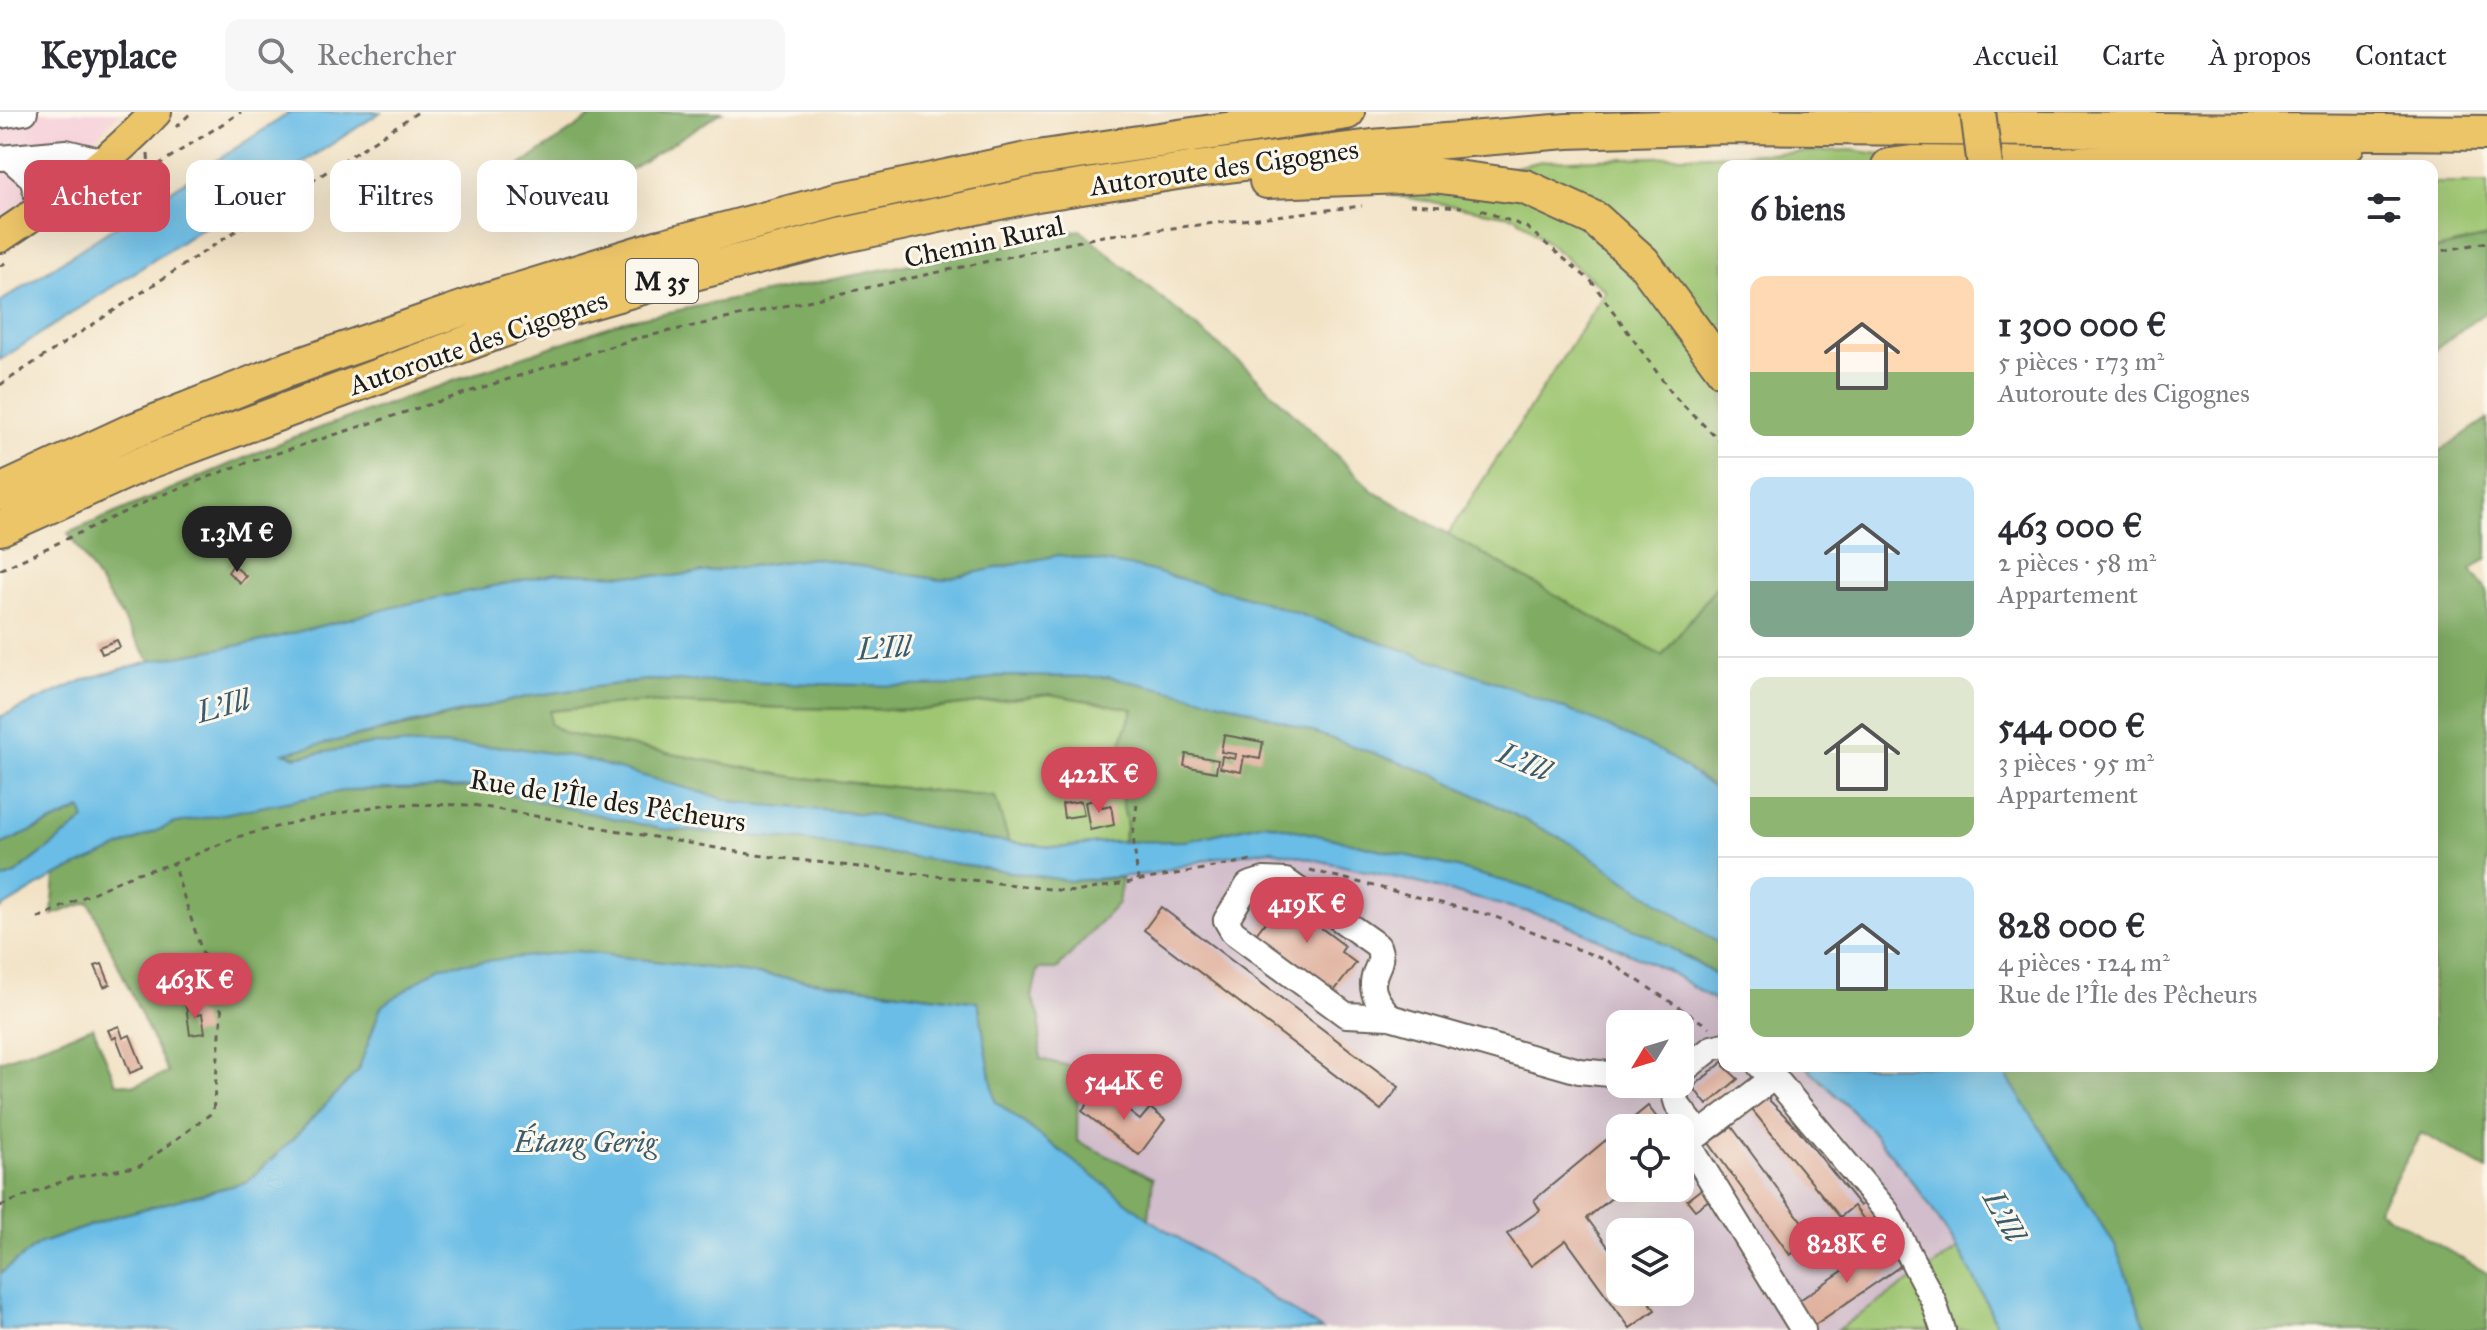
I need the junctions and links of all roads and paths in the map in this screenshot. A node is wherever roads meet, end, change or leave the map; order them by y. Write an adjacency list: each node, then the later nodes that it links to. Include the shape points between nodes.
1 (25, 112): 8 (street)
2 (156, 112): 15 (main road)
3 (241, 112): 17 (path)
4 (418, 112): 33 (path)
5 (1347, 112): 9 (highway, Autoroute des Cigognes / M 35)
6 (1978, 112): 18 (highway, bridge)
7 (1997, 112): 19 (highway)
8 (0, 116)
9 (1290, 117): 35 (highway, Autoroute des Cigognes / M 35, via 1031,159 838,200 660,247 286,370 130,432)
10 (2393, 130): 11 (highway, Autoroute des Cigognes / M 35); 20 (highway, via 2326,152); 21 (highway, Autoroute des Cigognes / M 35, via 1728,126 1567,131)
11 (2487, 133)
12 (147, 154): 16 (path)
13 (4, 158): 14 (street, via 66,152); 22 (street)
14 (100, 160)
15 (105, 160)
16 (148, 160)
17 (165, 160)
18 (1984, 160)
19 (2002, 160)
20 (2159, 160)
21 (1196, 169): 32 (highway, via 1241,183 1433,175 1525,187 1595,219 1643,262); 36 (highway, Autoroute des Cigognes / M 35, via 1037,194 840,236 535,318 147,462)
22 (24, 172)
23 (1405, 204): 25 (path)
24 (1361, 206): 37 (path, Chemin Rural, via 1103,236 634,339 225,470)
25 (1463, 207)
26 (1478, 208): 34 (path, via 1526,227 1592,282 1674,396)
27 (31, 232): 29 (main road)
28 (2487, 242): 30 (path)
29 (6, 248): 31 (path)
30 (2438, 252)
31 (0, 266)
32 (1718, 363)
33 (0, 385)
34 (1718, 439)
35 (0, 492)
36 (0, 528)
37 (0, 570)
38 (1137, 804): 42 (path, via 1133,835)
39 (1263, 859): 42 (path, Rue de l'Île des Pêcheurs)
40 (173, 864): 42 (path, Rue de l'Île des Pêcheurs, via 237,837 299,821 388,804 473,805 756,855 1075,892); 43 (path, Rue de l'Île des Pêcheurs, via 134,874); 52 (path, via 222,1012 213,1112 140,1166 71,1178)
41 (1310, 870): 45 (path, via 1493,916 1579,949 1608,961)
42 (1138, 880)
43 (38, 918)
44 (1390, 1017): 44 (street, via 1376,999 1373,983 1382,958 1378,946 1286,881 1248,885 1226,920 1233,932 1346,1015); 49 (street, via 1579,1071)
45 (1718, 1035)
46 (1718, 1041): 47 (street)
47 (1694, 1062)
48 (1767, 1072): 51 (street); 54 (street, via 1887,1212)
49 (1606, 1074)
50 (1675, 1098): 51 (street)
51 (1700, 1134): 53 (street, via 1688,1143)
52 (0, 1206)
53 (1803, 1330)
54 (1943, 1330)

